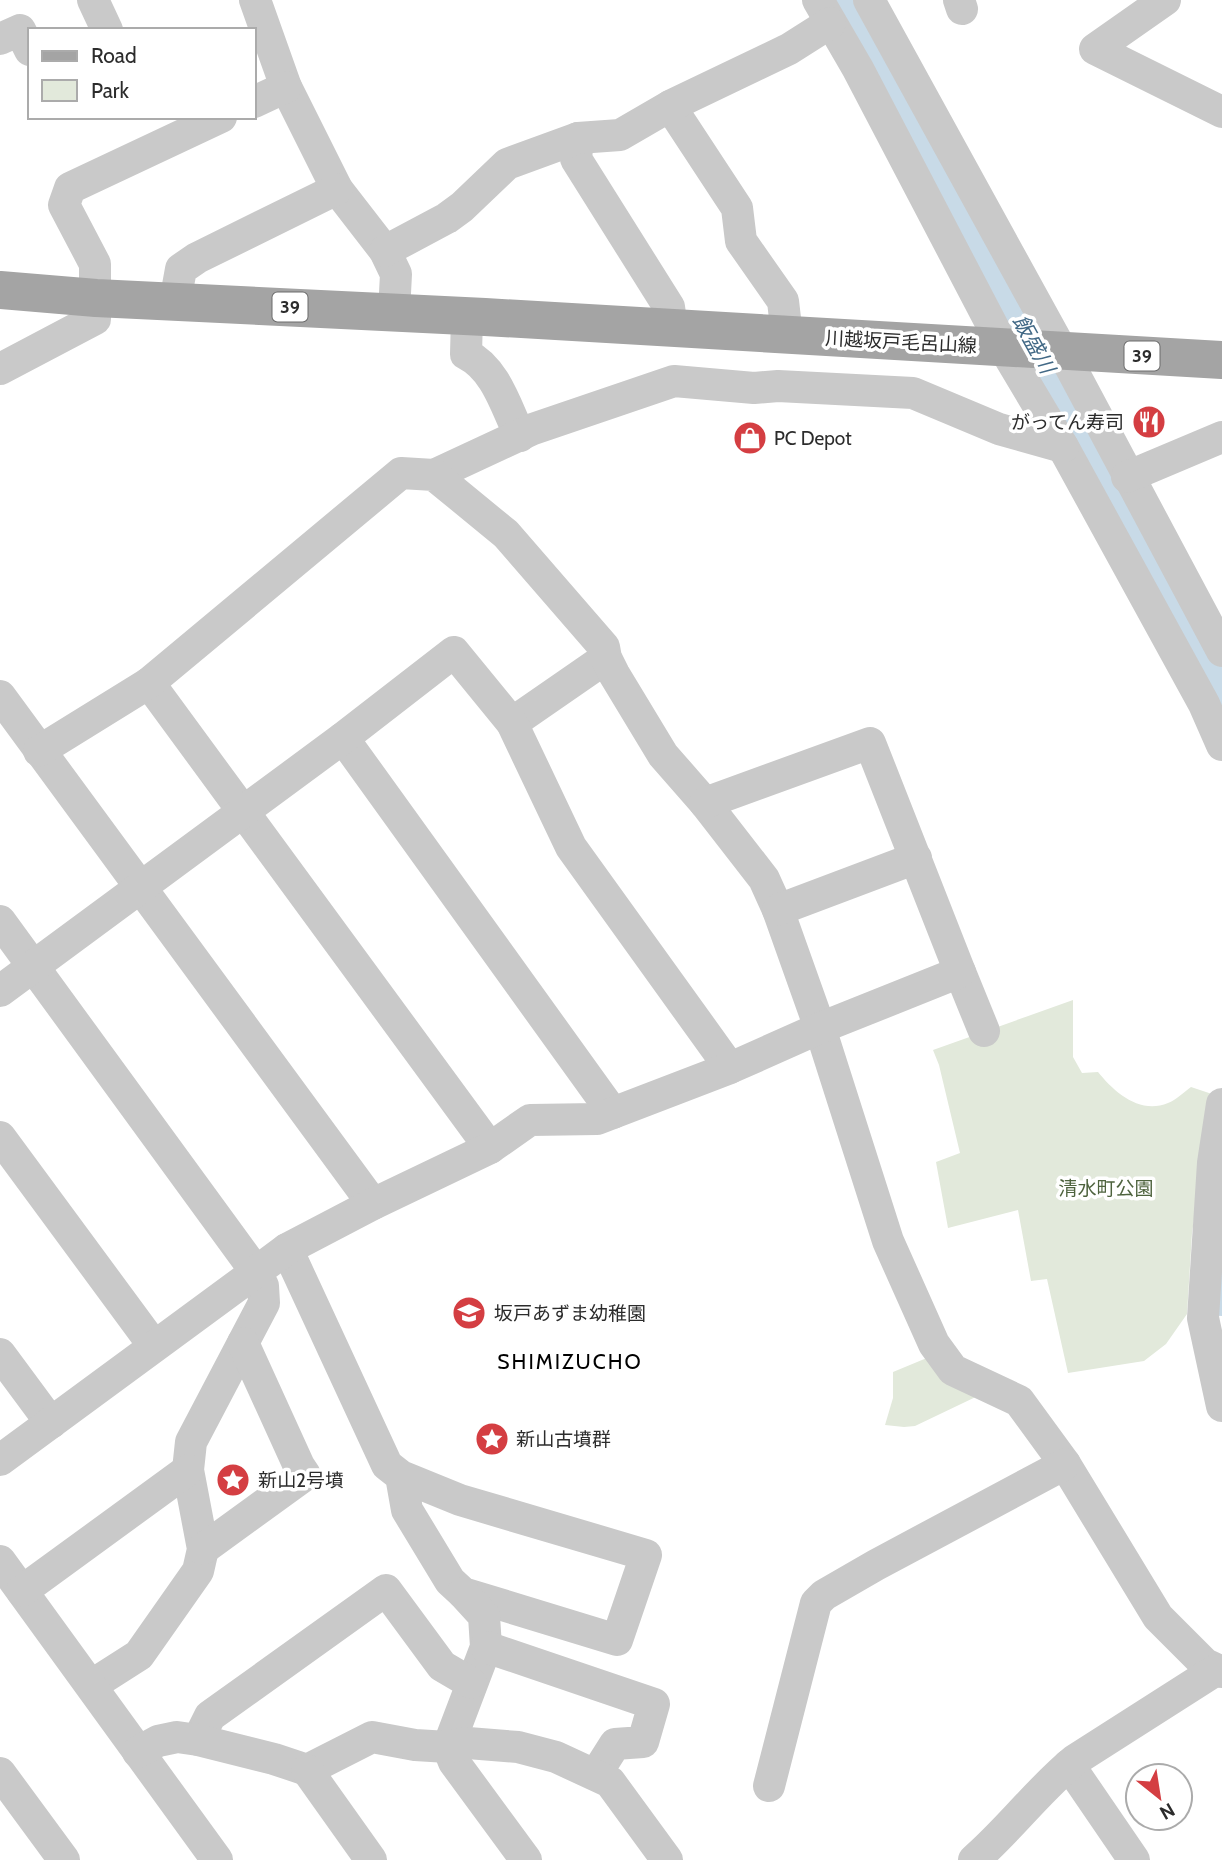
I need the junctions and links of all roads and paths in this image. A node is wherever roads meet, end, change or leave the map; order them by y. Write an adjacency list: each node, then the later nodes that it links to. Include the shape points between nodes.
1 (93, 0): 6 (street)
2 (255, 0): 9 (street)
3 (869, 0): 25 (street)
4 (1165, 0): 12 (street, via 1095,49)
5 (824, 12): 11 (street, via 789,49); 24 (street)
6 (106, 28)
7 (0, 39): 8 (street, via 20,30)
8 (28, 46)
9 (286, 87): 10 (street); 15 (street)
10 (256, 101)
11 (670, 106): 14 (street, via 620,135); 23 (street, via 737,208 741,241 782,301)
12 (1222, 112)
13 (217, 119): 18 (street, via 71,188 64,205 95,264)
14 (578, 138): 16 (street, via 507,164 447,218); 22 (street, via 576,159 669,307)
15 (337, 188): 16 (street); 19 (street, via 181,269)
16 (385, 251): 20 (street, via 396,274)
17 (0, 289): 18 (main road, 39)
18 (96, 298): 19 (main road, 39); 27 (street, via 95,319)
19 (174, 302): 20 (main road, 39)
20 (394, 313): 21 (main road, 39)
21 (467, 317): 22 (main road, 川越坂戸毛呂山線 / 39); 28 (street, via 466,354 488,370)
22 (671, 328): 23 (main road, 川越坂戸毛呂山線 / 39)
23 (787, 335): 24 (main road, 川越坂戸毛呂山線 / 39)
24 (1004, 348): 25 (main road, 川越坂戸毛呂山線 / 39); 30 (street)
25 (1062, 351): 26 (main road, 川越坂戸毛呂山線 / 39); 32 (street)
26 (1222, 360)
27 (0, 369)
28 (520, 436): 30 (street, via 674,381 913,393 999,429); 31 (street)
29 (1222, 437): 32 (street)
30 (1063, 447): 39 (street)
31 (434, 475): 34 (street, via 506,534 604,647); 35 (street, via 401,473)
32 (1127, 478): 33 (street)
33 (1222, 651)
34 (606, 658): 37 (street); 41 (street, via 663,755)
35 (149, 683): 40 (street); 42 (street)
36 (0, 696): 40 (street)
37 (512, 723): 38 (street, via 454,652); 52 (street, via 571,847)
38 (343, 738): 42 (street); 54 (street)
39 (1222, 745)
40 (39, 751): 44 (street)
41 (705, 803): 43 (street, via 870,743); 45 (street, via 764,879)
42 (243, 812): 44 (street); 56 (street)
43 (915, 858): 45 (street); 48 (street)
44 (140, 887): 47 (street); 57 (street)
45 (778, 910): 50 (street)
46 (0, 921): 47 (street)
47 (33, 966): 49 (street); 59 (street)
48 (960, 972): 50 (street); 51 (street)
49 (0, 991)
50 (820, 1028): 52 (street); 66 (street, via 888,1241 934,1344 953,1370 1019,1401)
51 (984, 1031)
52 (730, 1068): 54 (street)
53 (1222, 1104): 63 (street, via 1213,1163 1203,1318)
54 (613, 1113): 56 (street, via 597,1119 530,1120)
55 (0, 1137): 61 (street)
56 (490, 1148): 57 (street)
57 (373, 1204): 58 (street)
58 (287, 1249): 59 (street); 68 (street, via 387,1465)
59 (257, 1272): 60 (street, via 264,1303); 61 (street)
60 (243, 1343): 67 (street, via 191,1442); 69 (street, via 305,1475)
61 (154, 1346): 64 (street)
62 (0, 1354): 64 (street)
63 (1222, 1406)
64 (51, 1423): 65 (street)
65 (0, 1460)
66 (1065, 1464): 74 (street, via 1158,1617 1205,1664); 84 (street, via 876,1565 816,1603)
67 (188, 1470): 69 (street); 71 (street)
68 (401, 1476): 72 (street, via 407,1510 450,1581); 72 (street, via 460,1500 646,1555 617,1640)
69 (203, 1549): 76 (street, via 198,1571 139,1655)
70 (0, 1561): 71 (street)
71 (22, 1591): 76 (street)
72 (463, 1593): 73 (street, via 484,1616)
73 (486, 1647): 75 (street); 83 (street, via 654,1704 643,1742 615,1744)
74 (1219, 1671): 80 (street)
75 (471, 1683): 77 (street, via 442,1666 386,1590 210,1716); 78 (street)
76 (92, 1685): 79 (street)
77 (198, 1740): 79 (street, via 177,1737); 81 (street)
78 (448, 1747): 81 (street, via 372,1737); 83 (street, via 468,1743 519,1747); 88 (street, via 454,1762)
79 (138, 1752): 86 (street)
80 (1069, 1765): 90 (street); 91 (street)
81 (307, 1770): 87 (street)
82 (0, 1773): 85 (street)
83 (596, 1774): 89 (street, via 610,1782)
84 (769, 1786)
85 (64, 1860)
86 (217, 1860)
87 (371, 1860)
88 (526, 1860)
89 (667, 1860)
90 (974, 1860)
91 (1135, 1860)

